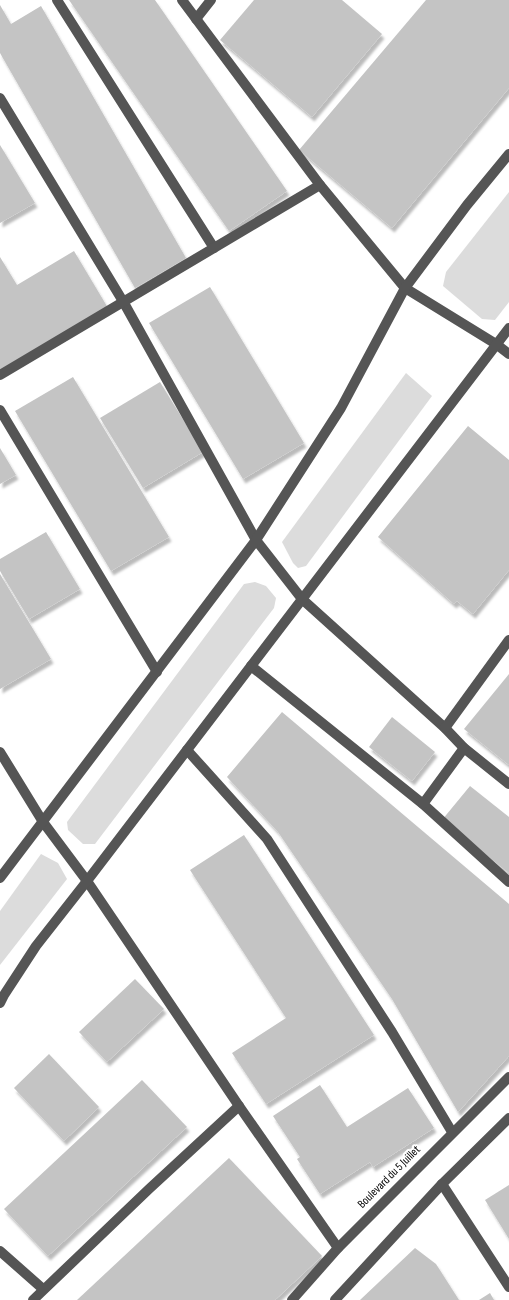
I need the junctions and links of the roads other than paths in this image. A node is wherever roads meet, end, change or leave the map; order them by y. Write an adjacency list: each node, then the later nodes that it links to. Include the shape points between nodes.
1 (57, 0): 8 (street)
2 (182, 0): 4 (street)
3 (211, 0): 4 (street)
4 (196, 19): 7 (street)
5 (0, 98): 10 (street)
6 (509, 154): 9 (street)
7 (320, 185): 8 (street); 9 (street)
8 (214, 248): 10 (street)
9 (405, 288): 12 (street); 16 (street, via 342,408)
10 (124, 303): 14 (street); 16 (street)
11 (509, 328): 12 (street)
12 (496, 344): 13 (street); 17 (street)
13 (509, 354)
14 (0, 375)
15 (0, 410): 20 (street)
16 (256, 540): 17 (street); 20 (street)
17 (302, 600): 19 (street); 21 (street)
18 (509, 640): 21 (street)
19 (251, 666): 23 (street); 26 (street)
20 (157, 672): 27 (street)
21 (445, 728): 22 (street)
22 (464, 748): 25 (street); 26 (street)
23 (187, 750): 29 (street); 35 (street, via 267,839 392,1032)
24 (0, 752): 27 (street)
25 (509, 784)
26 (423, 804): 30 (street)
27 (43, 822): 28 (street); 29 (street)
28 (0, 878)
29 (88, 881): 31 (street, via 36,946); 33 (street)
30 (509, 882)
31 (0, 1003)
32 (509, 1076): 35 (street, Boulevard du 5 Juillet)
33 (239, 1106): 37 (street); 40 (street)
34 (509, 1118): 36 (street)
35 (452, 1132): 37 (street, Boulevard du 5 Juillet)
36 (442, 1184): 39 (street); 43 (street)
37 (338, 1248): 42 (street, Boulevard du 5 Juillet)
38 (0, 1251): 40 (street)
39 (509, 1287)
40 (44, 1289): 41 (street)
41 (33, 1300)
42 (292, 1300)
43 (335, 1300)

